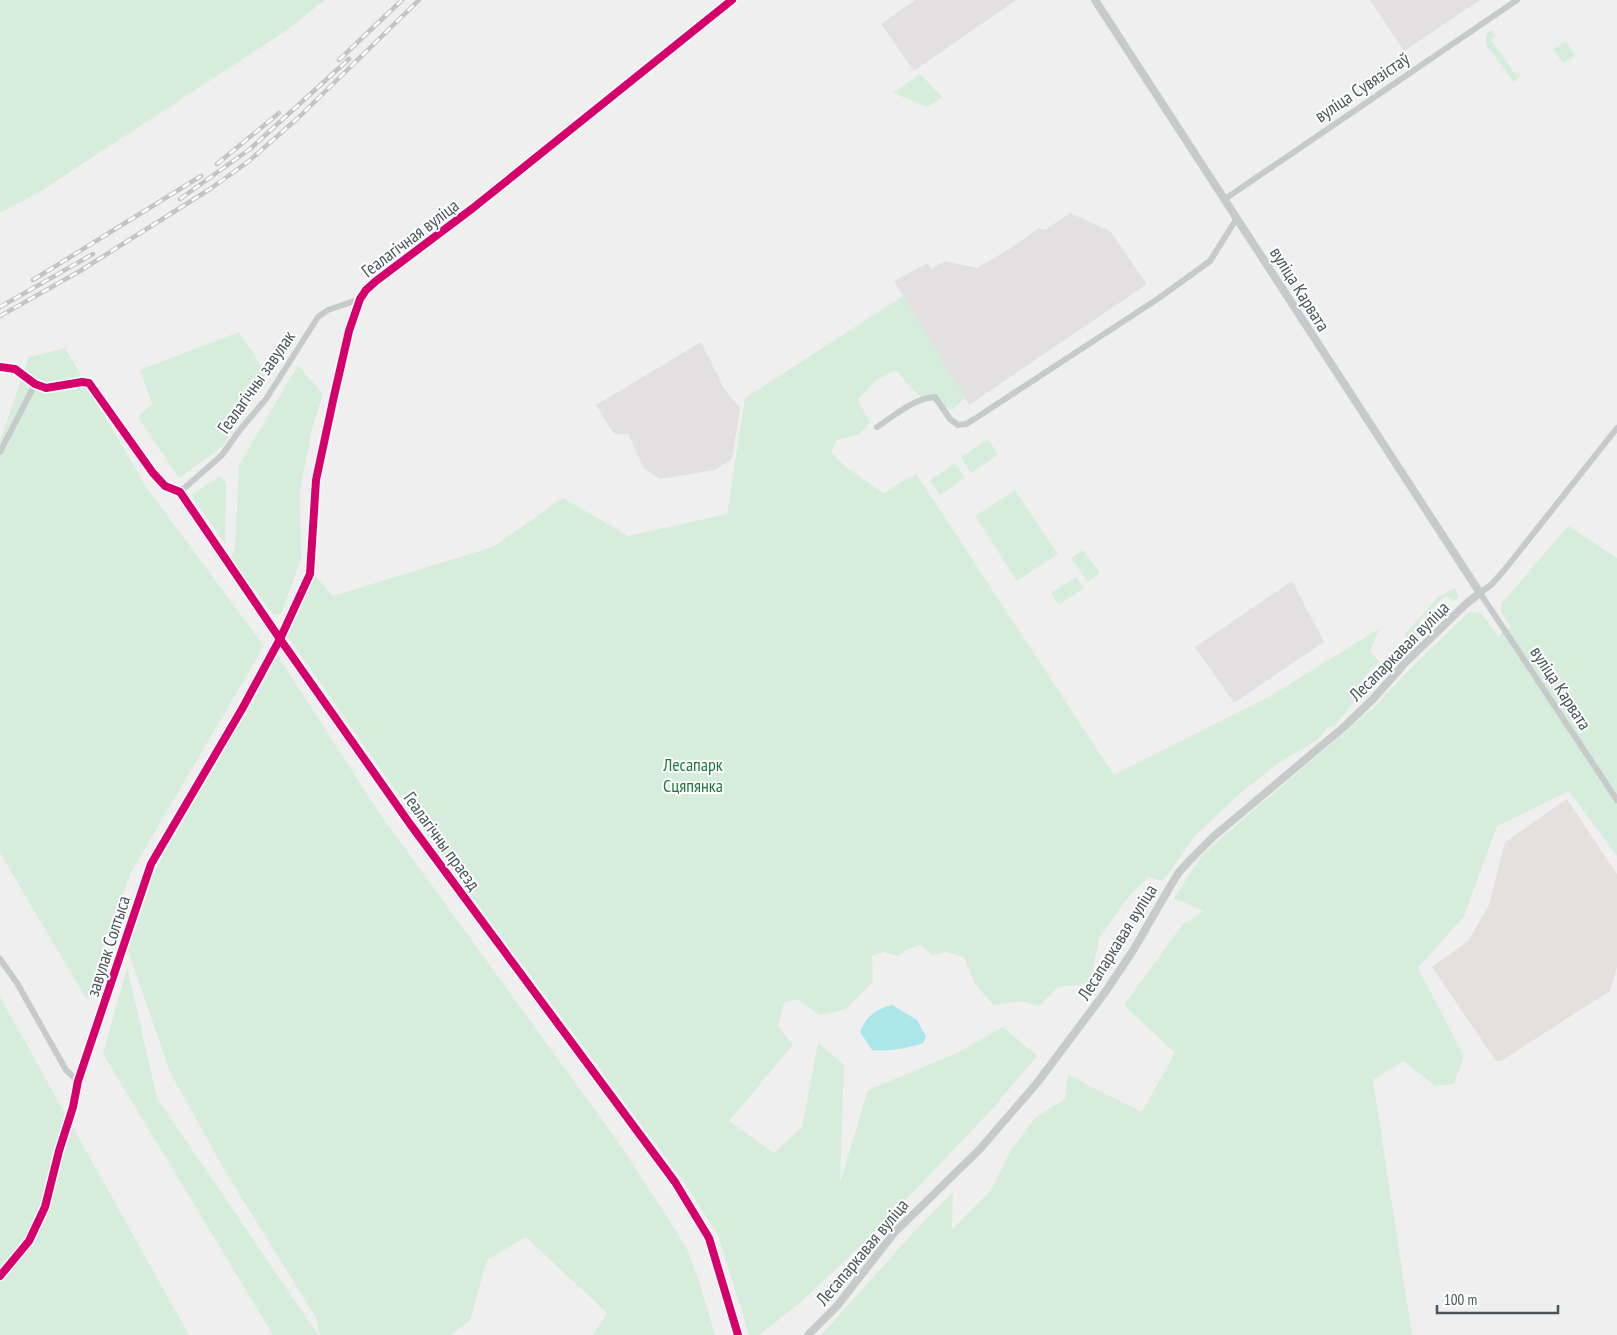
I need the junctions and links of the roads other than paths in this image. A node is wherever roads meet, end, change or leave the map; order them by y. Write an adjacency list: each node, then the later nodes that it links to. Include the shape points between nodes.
1 (732, 0): 6 (street, Геалагічная вуліца, via 473,208 376,281)
2 (1095, 0): 4 (street, вуліца Карвата)
3 (1517, 0): 4 (street, вуліца Сувязістаў)
4 (1225, 199): 5 (street, вуліца Карвата)
5 (1237, 218): 9 (street, via 1210,261 966,424 958,425 935,397 927,397); 13 (street, вуліца Карвата)
6 (360, 300): 12 (street, Геалагічны завулак, via 328,310 318,318 266,399 222,455); 14 (street, Геалагічная вуліца, via 349,331 316,480 310,574)
7 (0, 367): 8 (street, via 15,369)
8 (35, 384): 11 (street); 12 (street, Геалагічны праезд, via 46,388 90,383 153,473 165,486)
9 (876, 427)
10 (1617, 428): 13 (street, via 1506,568)
11 (0, 452)
12 (180, 492): 14 (street, Геалагічны праезд)
13 (1480, 593): 15 (street, вуліца Карвата); 20 (street, Лесапаркавая вуліца, via 1404,664 1345,726 1213,837 1186,865 1170,885 1106,991 1037,1083 980,1149 894,1233 838,1306)
14 (280, 640): 17 (street, завулак Солтыса, via 151,864); 19 (street, Геалагічны праезд, via 410,824 675,1182 709,1238)
15 (1617, 800)
16 (0, 959): 17 (street, via 66,1070)
17 (78, 1081): 18 (street, завулак Солтыса, via 45,1206 29,1241)
18 (0, 1276)
19 (738, 1335)
20 (808, 1335)

